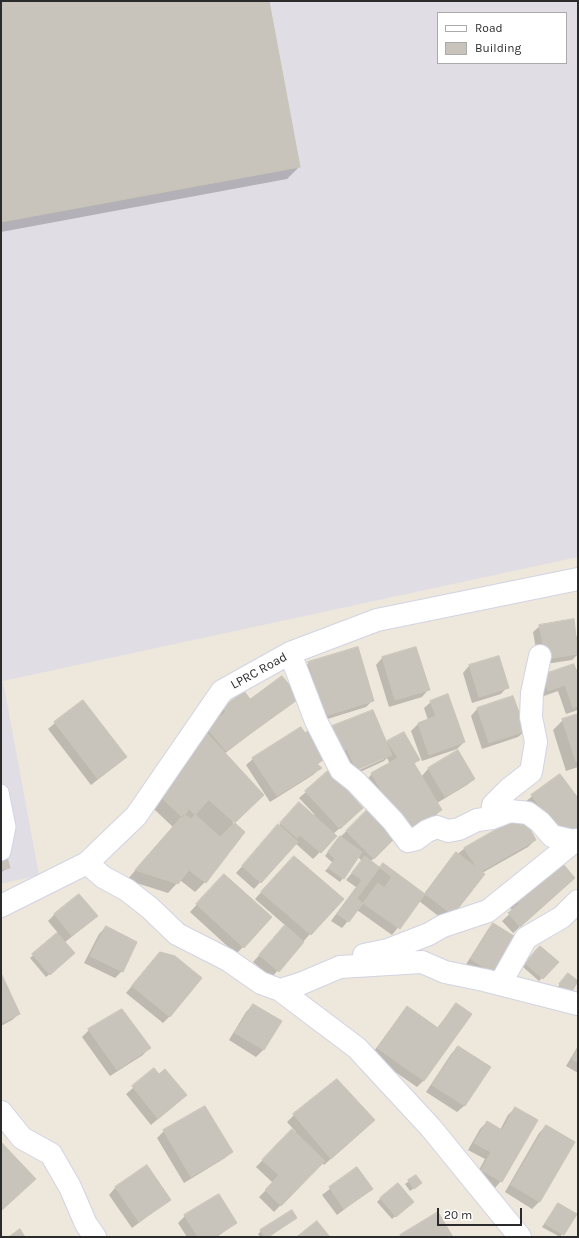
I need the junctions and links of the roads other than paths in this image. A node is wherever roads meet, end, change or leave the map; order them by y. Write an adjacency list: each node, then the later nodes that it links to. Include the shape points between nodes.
1 (578, 578): 2 (street, LPRC Road, via 377,620)
2 (290, 653): 5 (street, via 316,721 341,770 393,821 408,841 437,827 459,829 477,820); 8 (street, LPRC Road, via 222,691 136,816)
3 (540, 656): 5 (street, via 531,698 531,717 536,742 530,772 493,805)
4 (1, 792): 7 (lane, via 8,827)
5 (492, 818): 6 (street, via 510,811 528,813 552,836)
6 (577, 841): 11 (street, via 488,911 443,926 430,934 388,950 325,962 311,970)
7 (1, 853)
8 (87, 863): 10 (street, LPRC Road); 13 (street, via 102,877 127,890 144,903 177,934 228,960 261,983)
9 (578, 901): 12 (street, via 562,917 526,938)
10 (1, 906)
11 (300, 984): 12 (street, via 340,967 422,962 445,972); 13 (street)
12 (500, 984): 14 (street)
13 (280, 990): 17 (street, via 357,1048 431,1128)
14 (578, 1004)
15 (1, 1112): 16 (street, via 22,1138 51,1154)
16 (95, 1237)
17 (520, 1237)

